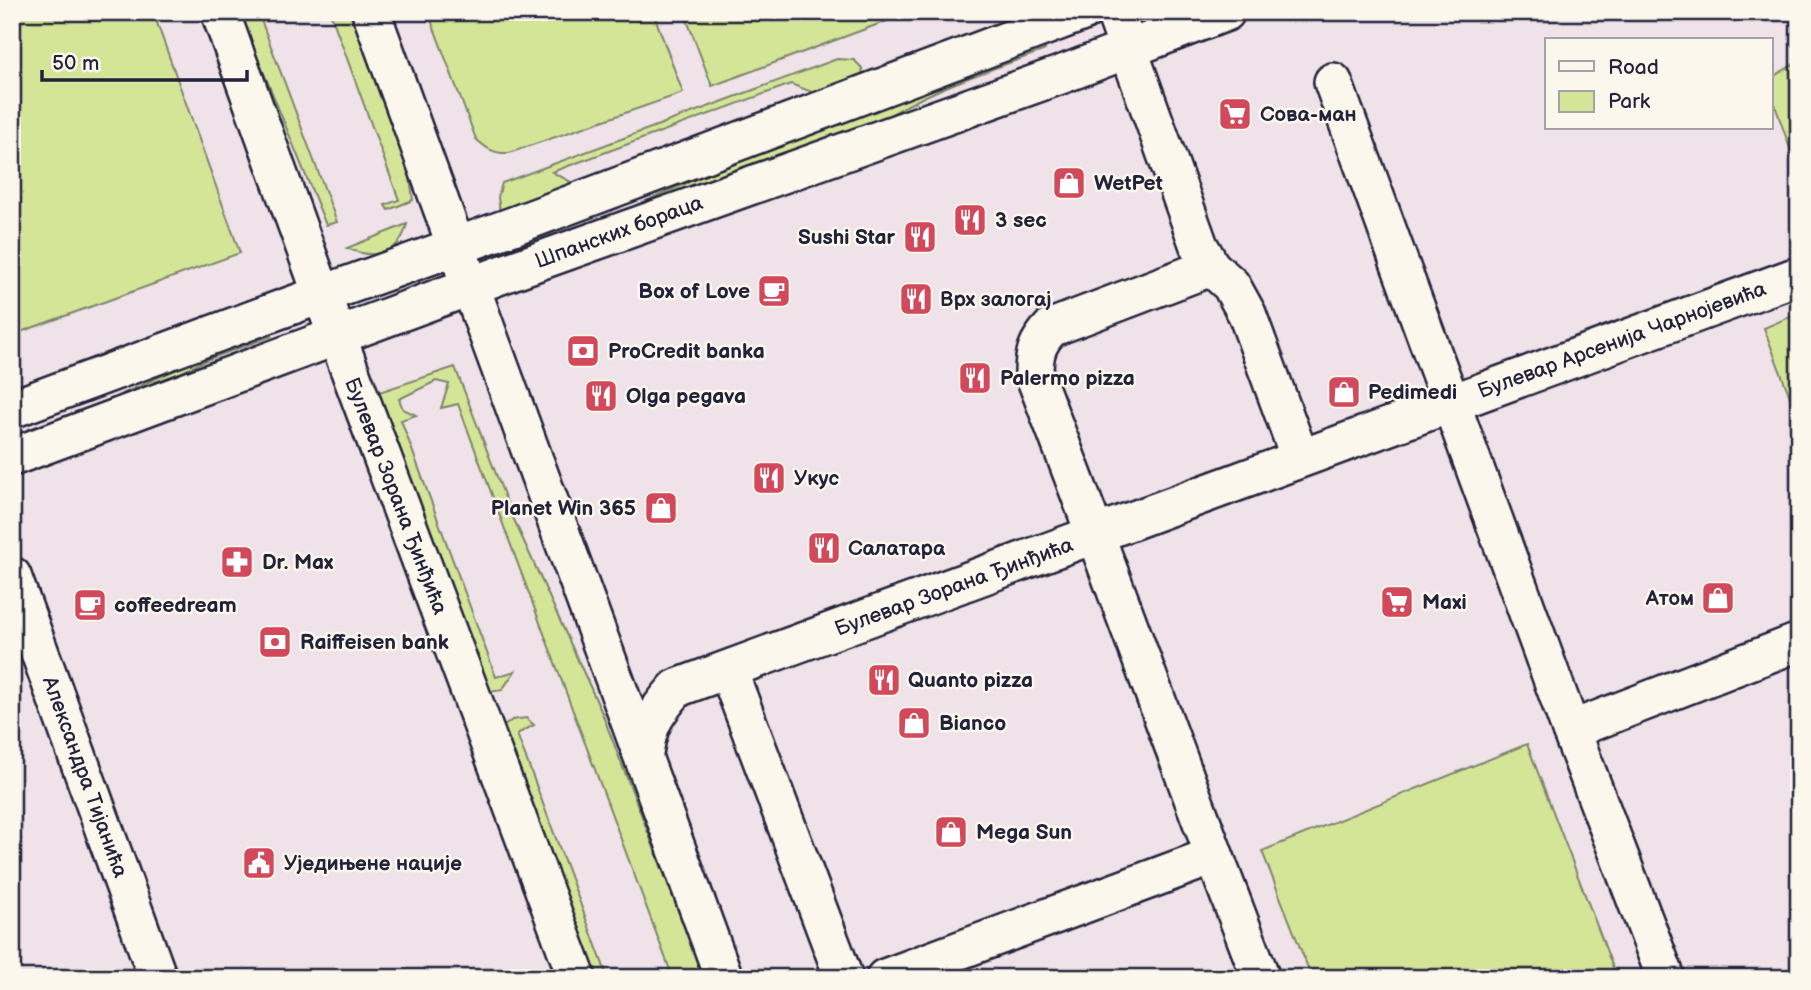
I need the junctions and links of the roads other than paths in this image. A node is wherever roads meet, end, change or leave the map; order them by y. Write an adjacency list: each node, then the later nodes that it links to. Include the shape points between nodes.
1 (220, 12): 12 (street, Булевар Зорана Ђинђића)
2 (371, 12): 8 (street)
3 (1083, 12): 8 (street, Шпанских бораца)
4 (1115, 12): 6 (street)
5 (1226, 12): 6 (street, Шпанских бораца)
6 (1128, 49): 9 (street, via 1186,215); 11 (street, Шпанских бораца)
7 (1333, 82): 14 (street, Булевар Арсенија Чарнојевића)
8 (455, 248): 11 (street); 12 (street, Шпанских бораца)
9 (1211, 267): 17 (street, via 1231,285 1247,314); 18 (street, via 1051,328 1039,341 1034,374)
10 (1793, 278): 14 (street, Булевар Арсенија Чарнојевића)
11 (469, 287): 13 (street, Шпанских бораца); 21 (street)
12 (322, 295): 13 (street, Булевар Зорана Ђинђића); 15 (street, Шпанских бораца)
13 (337, 336): 16 (street, Шпанских бораца); 28 (street, Булевар Зорана Ђинђића)
14 (1452, 402): 17 (street); 24 (street, Булевар Арсенија Чарнојевића)
15 (12, 409)
16 (12, 457)
17 (1300, 458): 18 (street)
18 (1097, 535): 22 (street, Булевар Зорана Ђинђића); 26 (street, Булевар Зорана Ђинђића)
19 (12, 576): 27 (street, Александра Тијанића)
20 (1799, 642): 24 (street)
21 (609, 660): 23 (street, via 646,682); 25 (street)
22 (728, 670): 23 (street, Булевар Зорана Ђинђића); 30 (street)
23 (677, 688): 25 (street, Булевар Зорана Ђинђића, via 655,712)
24 (1571, 730): 33 (street, Булевар Арсенија Чарнојевића)
25 (644, 754): 29 (street)
26 (1213, 856): 31 (street); 32 (street, Булевар Зорана Ђинђића)
27 (158, 978)
28 (577, 978)
29 (724, 978)
30 (844, 978)
31 (885, 978)
32 (1261, 978)
33 (1666, 978)

